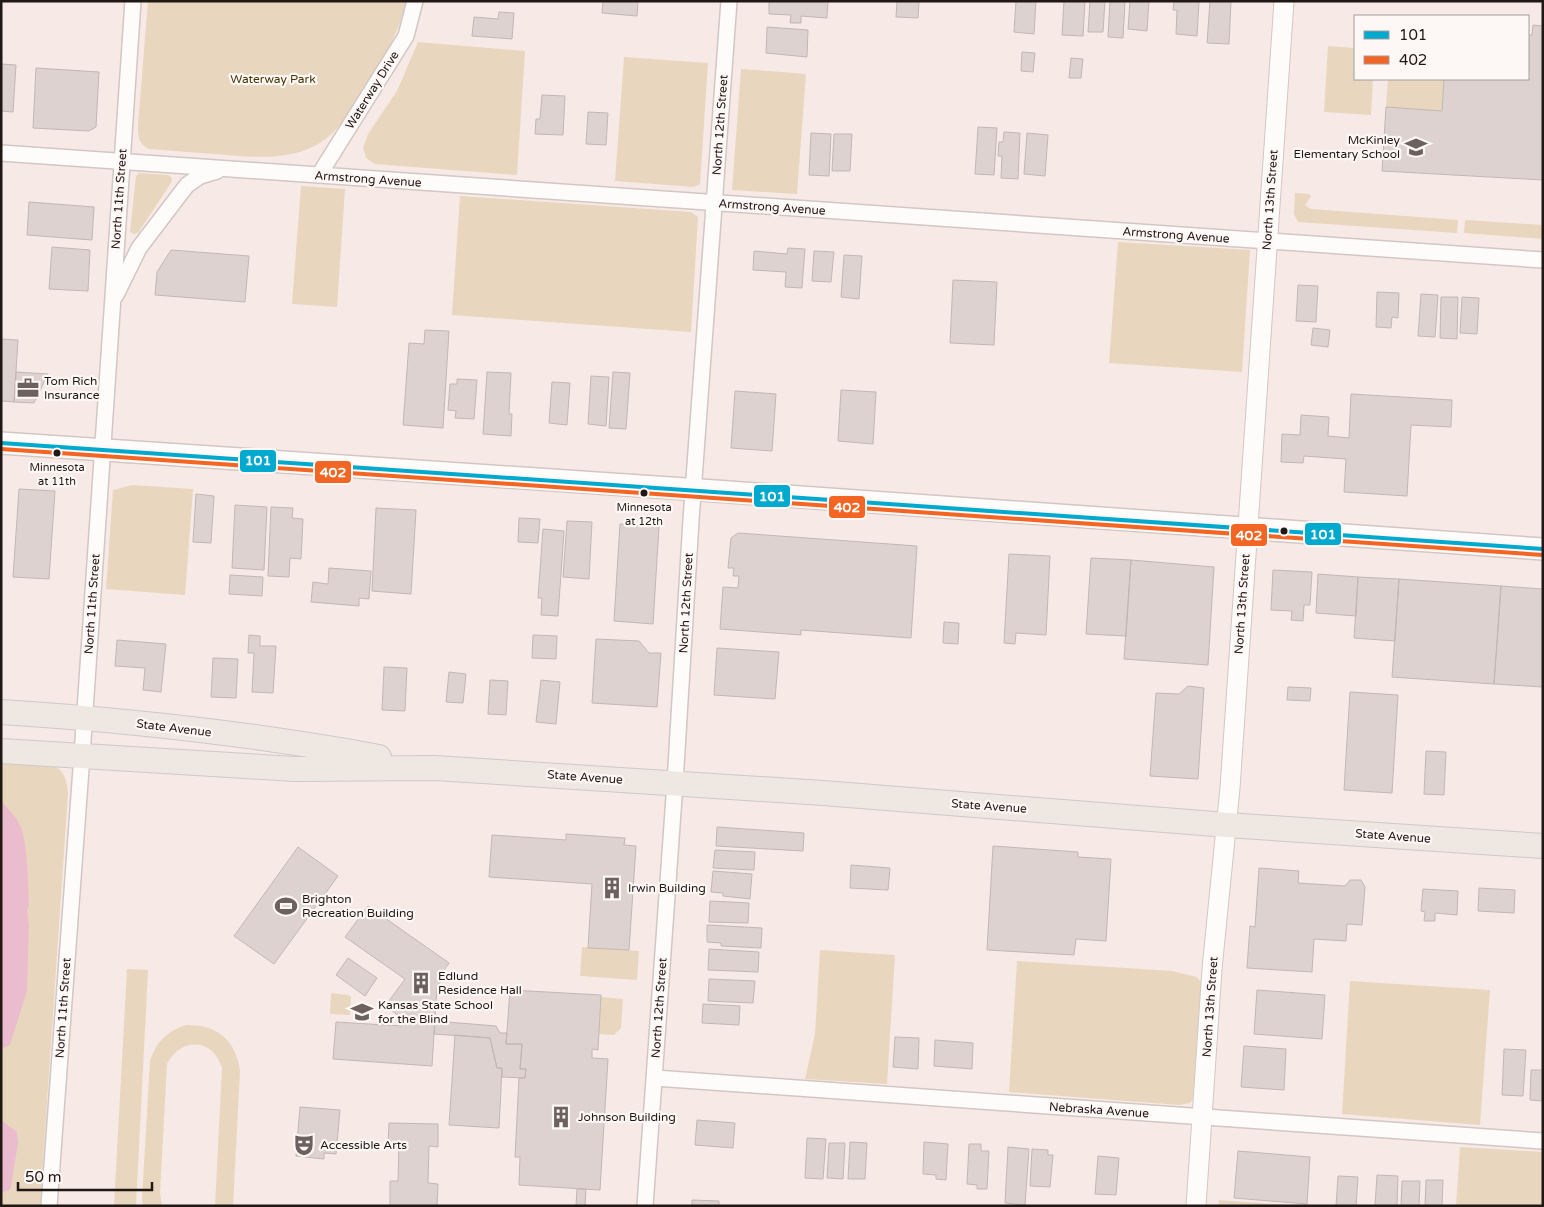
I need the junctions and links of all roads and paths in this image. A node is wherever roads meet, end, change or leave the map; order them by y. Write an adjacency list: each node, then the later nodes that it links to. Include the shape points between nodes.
1 (133, 1): 6 (street, North 11th Street)
2 (415, 1): 8 (street, Waterway Drive, via 406,36)
3 (729, 1): 9 (street, North 12th Street)
4 (1284, 1): 10 (street, North 13th Street)
5 (1, 153): 6 (street, Armstrong Avenue)
6 (121, 162): 7 (street, Armstrong Avenue); 12 (street, North 11th Street)
7 (223, 169): 8 (street, Armstrong Avenue); 12 (street, via 200,176 187,185 139,248)
8 (319, 175): 9 (street, Armstrong Avenue)
9 (714, 203): 10 (street, Armstrong Avenue); 15 (street, North 12th Street)
10 (1267, 241): 11 (street, Armstrong Avenue); 16 (street, North 13th Street)
11 (1543, 260)
12 (112, 305): 14 (street, North 11th Street)
13 (1, 443): 14 (main road)
14 (103, 450): 15 (main road); 19 (street, North 11th Street)
15 (693, 490): 16 (main road); 23 (street, North 12th Street)
16 (1247, 528): 17 (main road); 24 (street, North 13th Street)
17 (1543, 548)
18 (1, 712): 19 (main road, State Avenue)
19 (84, 717): 21 (street, North 11th Street); 22 (main road, State Avenue, via 307,744)
20 (1, 751): 21 (main road, State Avenue)
21 (82, 756): 22 (main road, State Avenue, via 295,768); 29 (street, North 11th Street)
22 (435, 768): 23 (main road, State Avenue)
23 (675, 783): 24 (main road, State Avenue); 26 (street, North 12th Street)
24 (1227, 824): 25 (main road, State Avenue); 27 (street, North 13th Street, via 1212,969)
25 (1543, 846)
26 (655, 1078): 27 (street, Nebraska Avenue); 30 (street, North 12th Street)
27 (1202, 1118): 28 (street, Nebraska Avenue); 31 (street, North 13th Street)
28 (1543, 1141)
29 (49, 1206)
30 (645, 1206)
31 (1196, 1206)

